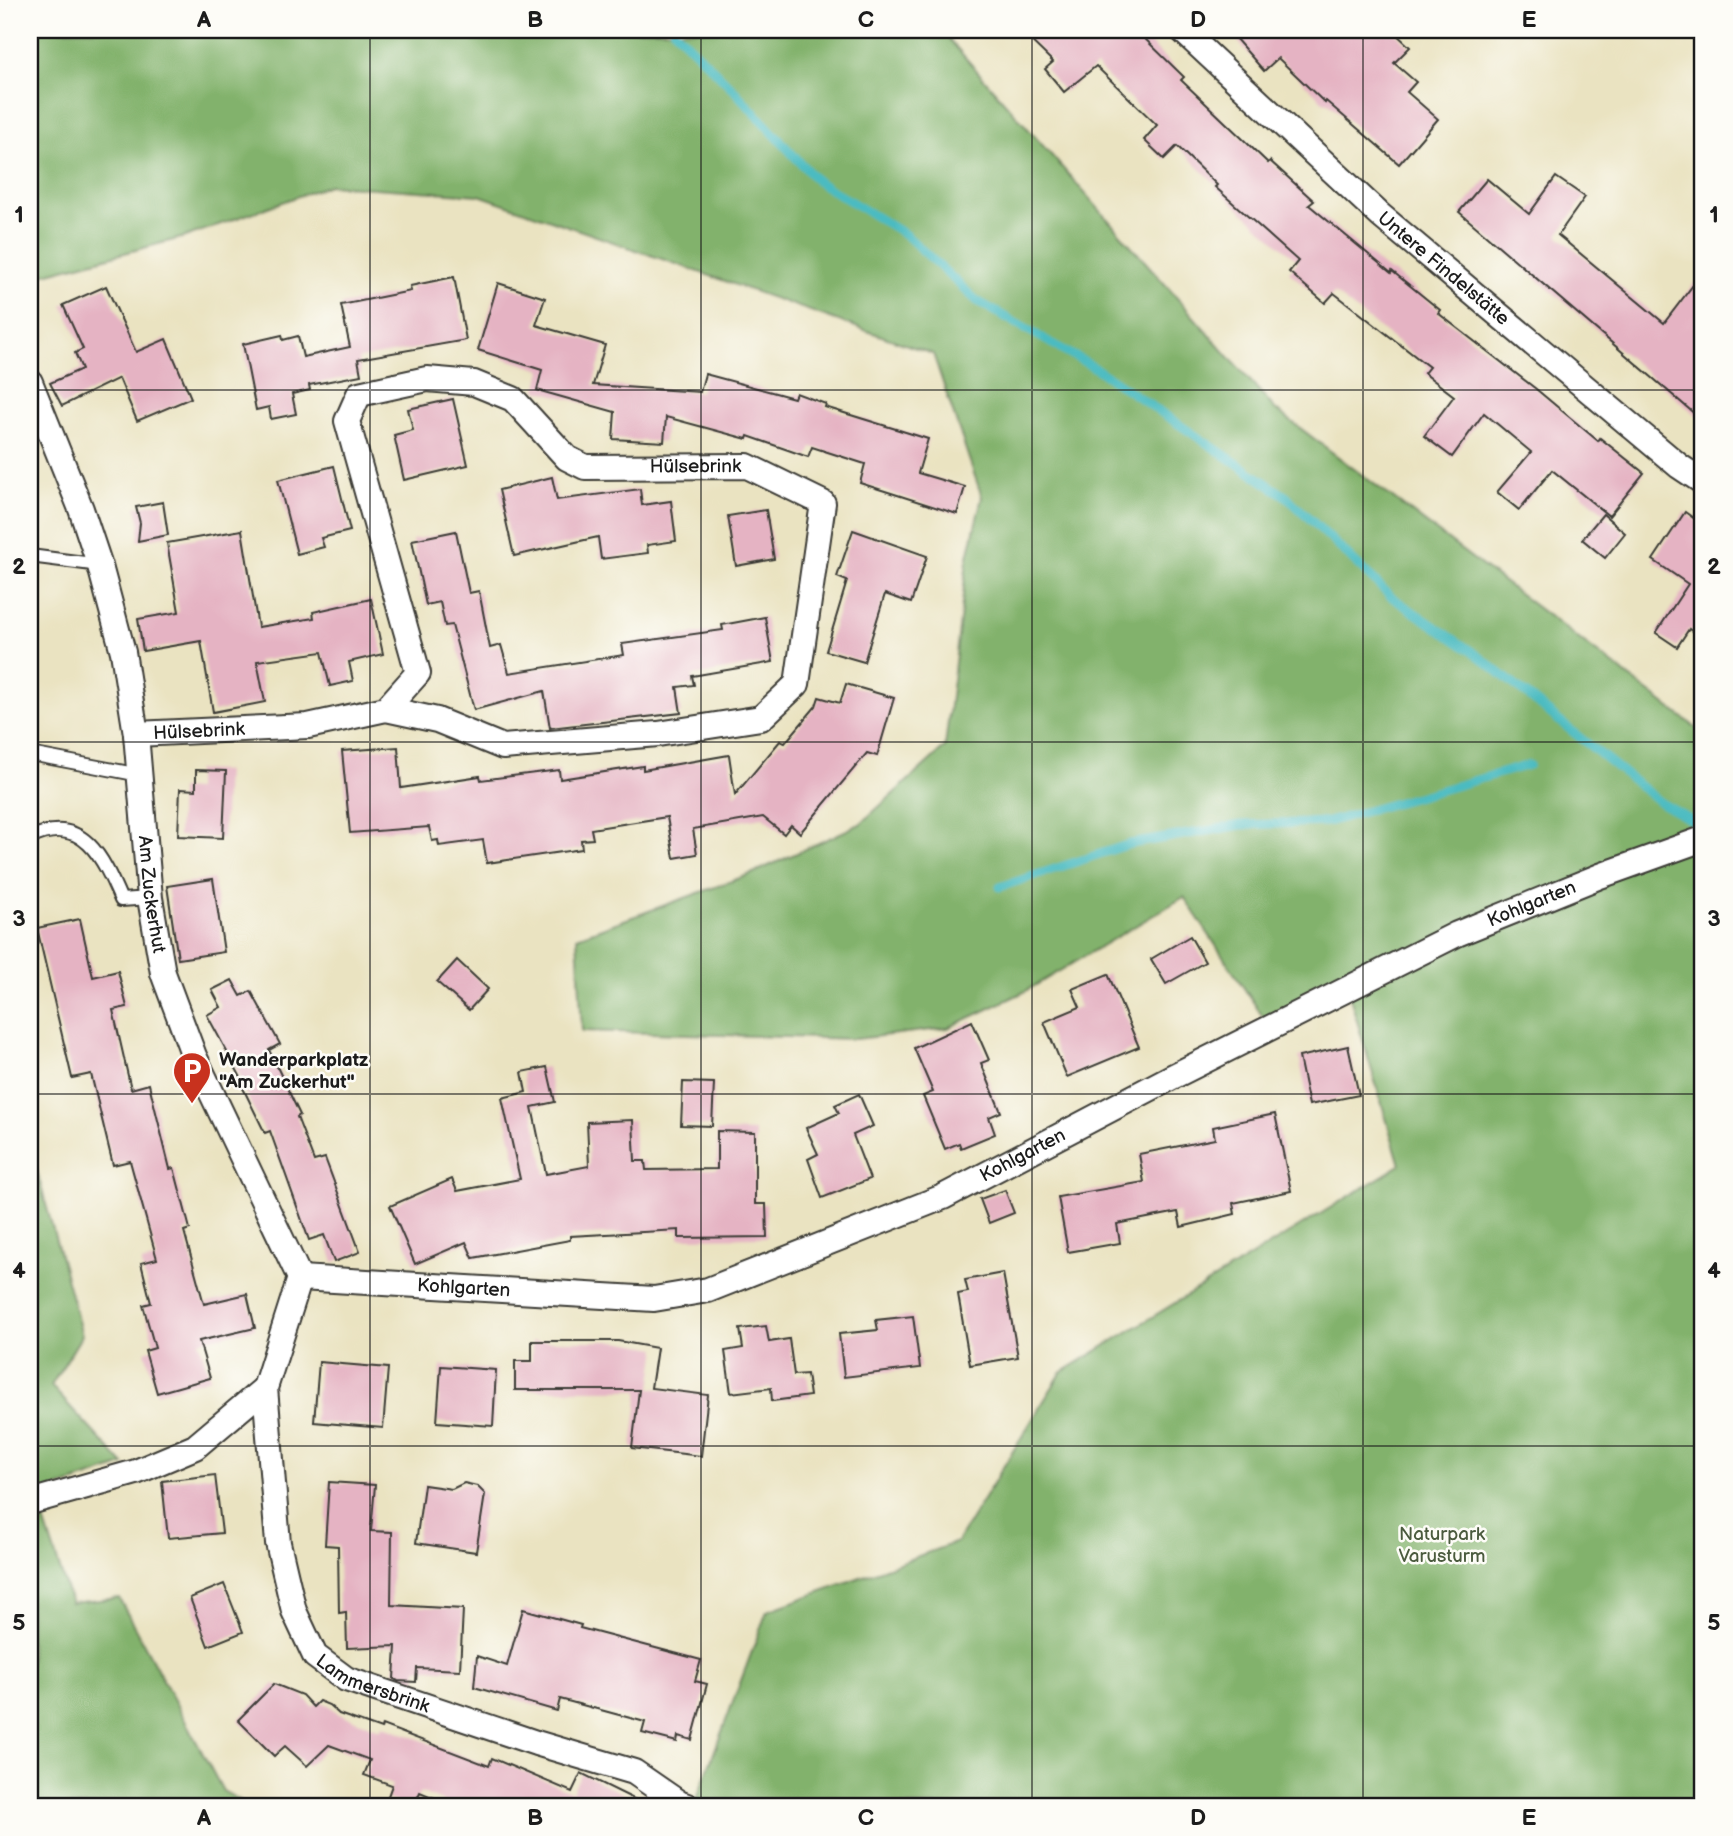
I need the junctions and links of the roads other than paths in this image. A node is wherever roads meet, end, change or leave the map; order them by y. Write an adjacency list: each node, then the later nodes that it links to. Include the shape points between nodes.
1 (1188, 34): 3 (street, Untere Findelstätte, via 1381,216)
2 (30, 382): 5 (street, Am Zuckerhut)
3 (1703, 482)
4 (30, 556): 5 (lane)
5 (100, 566): 7 (street, Am Zuckerhut, via 123,652)
6 (386, 709): 6 (street, Hülsebrink, via 437,720 503,747 658,734 761,718 797,684 822,503 747,466 585,467 567,458 513,399 474,383 427,379 359,394 347,421 418,673); 7 (street, Hülsebrink, via 308,726)
7 (136, 734): 9 (street, Am Zuckerhut)
8 (30, 754): 9 (lane)
9 (140, 775): 12 (street, Am Zuckerhut)
10 (30, 838): 12 (lane, via 53,831 80,836 108,868 121,900)
11 (1703, 839): 13 (street, Kohlgarten, via 1457,934 943,1197 708,1290 654,1299)
12 (150, 898): 13 (street, Am Zuckerhut, via 163,973 194,1056)
13 (300, 1278): 14 (street)
14 (265, 1388): 15 (street, via 195,1447 136,1472); 16 (street, Lammersbrink, via 278,1543 294,1611 316,1656 346,1679 634,1772)
15 (30, 1502)
16 (688, 1806)

